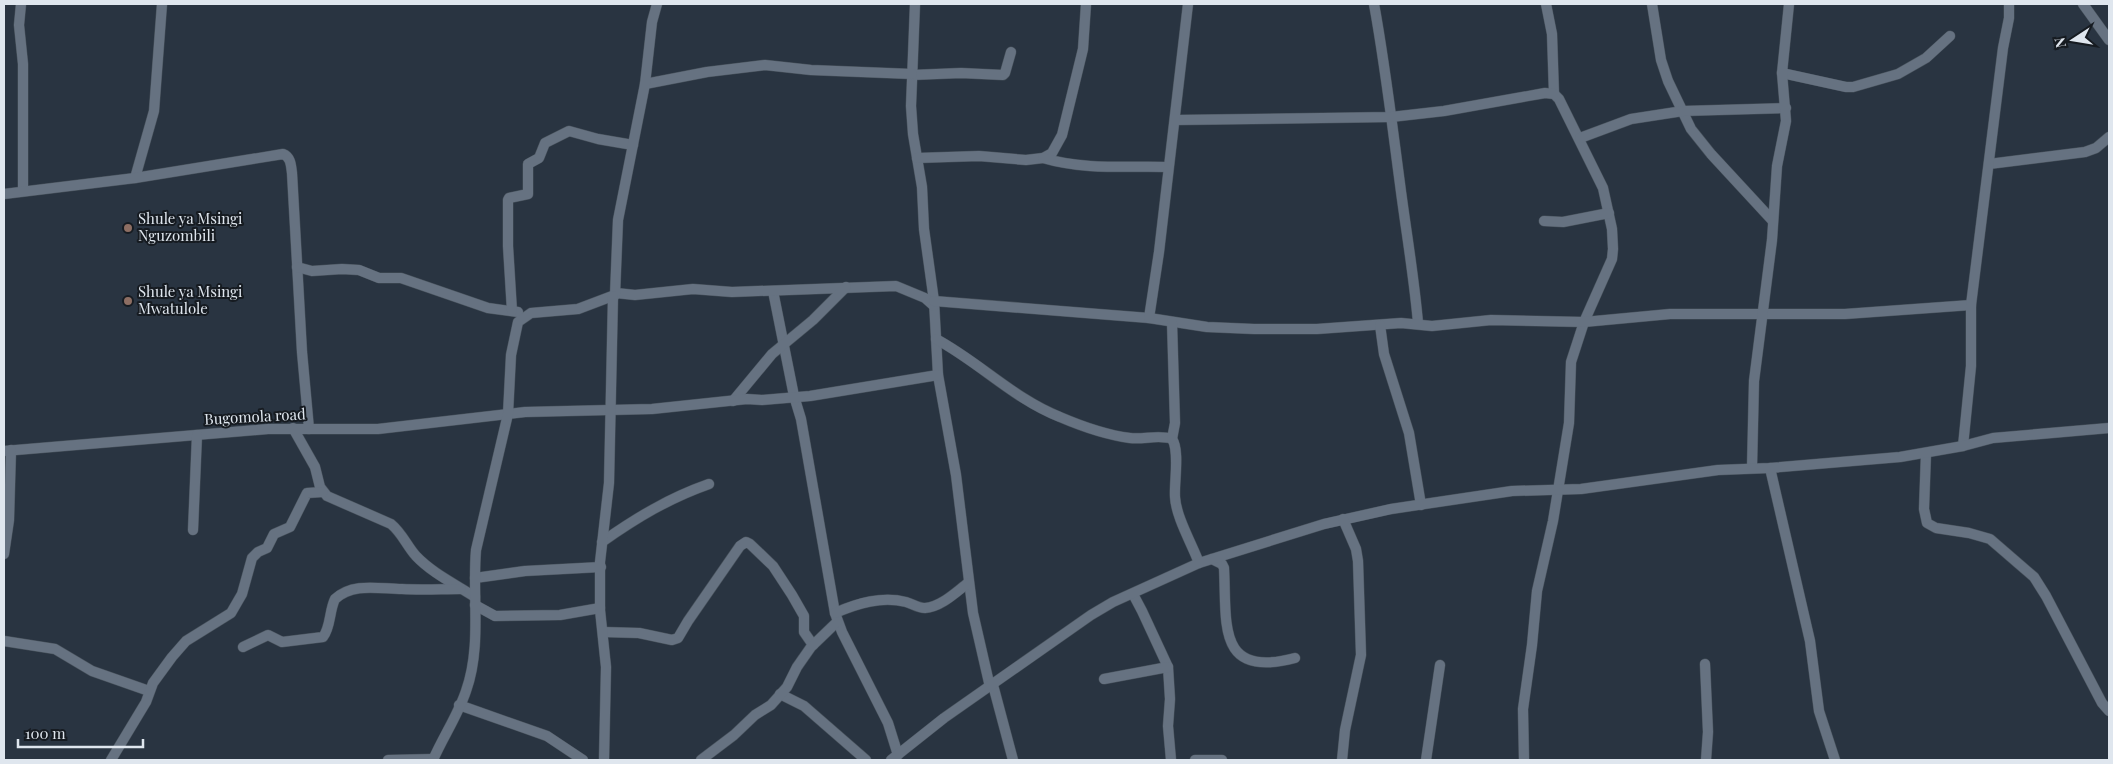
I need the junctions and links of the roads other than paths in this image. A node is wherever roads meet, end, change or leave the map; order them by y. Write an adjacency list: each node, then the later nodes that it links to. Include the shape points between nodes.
1 (21, 4): 32 (street)
2 (162, 4): 31 (street, via 155,104)
3 (657, 4): 18 (street)
4 (915, 4): 17 (street)
5 (1086, 4): 28 (street, via 1083,48 1062,135 1057,148)
6 (1188, 4): 23 (street)
7 (1374, 4): 22 (street)
8 (1546, 4): 19 (street, via 1552,34)
9 (1652, 4): 21 (street, via 1661,60)
10 (1789, 4): 16 (street)
11 (2009, 4): 29 (street)
12 (2083, 4): 14 (street)
13 (1950, 36): 16 (street, via 1926,58 1898,74 1853,87)
14 (2109, 40)
15 (1011, 52): 17 (street, via 1003,76)
16 (1782, 73): 20 (street)
17 (912, 74): 18 (street, via 812,70 765,64); 27 (street, via 912,134)
18 (645, 84): 26 (street)
19 (1554, 94): 22 (street, via 1532,94 1444,111); 25 (street)
20 (1786, 108): 21 (street); 35 (street)
21 (1683, 111): 25 (street, via 1631,120); 35 (street, via 1691,129 1711,154)
22 (1391, 117): 23 (street); 49 (street)
23 (1175, 120): 30 (street)
24 (2109, 137): 29 (street, via 2096,148 2084,152)
25 (1580, 138): 34 (street, via 1603,188)
26 (633, 145): 40 (street, via 618,220); 43 (street, via 567,132 545,143 539,158 528,164 528,194 508,200)
27 (917, 158): 28 (street); 41 (street)
28 (1043, 158): 30 (street, via 1077,164)
29 (1989, 164): 42 (street)
30 (1168, 167): 46 (street)
31 (135, 178): 32 (street); 37 (street, via 285,155 292,173)
32 (23, 191): 33 (street)
33 (4, 194)
34 (1609, 213): 36 (street, via 1563,222); 48 (street, via 1612,259)
35 (1772, 220): 45 (street)
36 (1544, 221)
37 (297, 267): 43 (street, via 312,271 342,268 359,270 379,278 410,280 488,308); 60 (street)
38 (846, 287): 39 (street); 41 (street, via 896,286); 52 (street)
39 (772, 291): 40 (street, via 693,290); 52 (street)
40 (615, 294): 44 (street, via 578,309); 56 (street)
41 (934, 304): 46 (street); 51 (street)
42 (1971, 305): 45 (street, via 1845,314); 63 (street, via 1971,366)
43 (512, 311): 44 (street)
44 (531, 313): 57 (street, via 516,325)
45 (1762, 315): 48 (street, via 1670,314); 66 (street, via 1754,381)
46 (1149, 318): 47 (street)
47 (1172, 322): 50 (street, via 1254,329); 62 (street, via 1175,423)
48 (1584, 322): 49 (street, via 1491,320 1432,326); 69 (street, via 1571,362 1569,423)
49 (1418, 323): 50 (street)
50 (1380, 325): 71 (street, via 1384,354 1409,433)
51 (936, 339): 53 (street); 62 (street, via 1014,392 1059,417 1127,438)
52 (783, 344): 54 (street); 55 (street)
53 (938, 376): 54 (street, Bugomola road); 80 (street, via 956,475)
54 (794, 396): 55 (street, Bugomola road); 85 (street, via 805,440)
55 (733, 400): 56 (street, Bugomola road)
56 (610, 410): 57 (street, Bugomola road); 74 (street, via 609,483)
57 (508, 414): 60 (street, Bugomola road, via 378,429); 79 (street, via 496,475 479,534)
58 (292, 428): 60 (street, Bugomola road); 61 (street, Bugomola road); 70 (street, via 315,467)
59 (2109, 428): 63 (street, via 2007,437)
60 (309, 429)
61 (197, 435): 64 (street, Bugomola road); 73 (street)
62 (1172, 439): 77 (street, via 1176,450 1176,507)
63 (1963, 446): 65 (street)
64 (8, 451): 75 (street, via 9,520)
65 (1926, 453): 67 (street); 99 (street, via 1924,509 1928,523 1936,528 1990,539 2034,577)
66 (1752, 468): 67 (street); 69 (street, via 1581,489)
67 (1770, 468): 116 (street, via 1810,641 1819,711)
68 (709, 484): 74 (street, via 654,508)
69 (1557, 489): 71 (street, via 1512,491); 114 (street, via 1537,591 1523,709)
70 (323, 492): 81 (street, via 392,524 425,564); 96 (street, via 307,493 290,527 274,534 267,548 252,558 242,594 230,613 186,641)
71 (1421, 505): 72 (street)
72 (1343, 519): 76 (street); 112 (street, via 1358,561 1361,655)
73 (193, 530)
74 (602, 542): 78 (street)
75 (4, 554)
76 (1212, 559): 77 (street); 90 (street, via 1224,568 1227,631 1233,647 1262,664)
77 (1199, 563): 82 (street)
78 (601, 568): 79 (street, via 525,571); 84 (street)
79 (475, 578): 83 (street)
80 (968, 583): 85 (street, via 933,606 919,607 888,600 867,602); 95 (street, via 972,613)
81 (462, 589): 83 (street); 89 (street, via 354,589 335,599 323,637 282,642 268,635)
82 (1132, 594): 93 (street); 95 (street, via 1091,615)
83 (475, 601): 84 (street, via 495,616 560,615); 98 (street, via 472,668)
84 (600, 608): 86 (street)
85 (836, 618): 88 (street); 100 (street, via 888,723)
86 (603, 632): 88 (street, via 678,638 740,546 746,542 773,566 782,579 803,613 804,630); 105 (street, via 606,667)
87 (4, 641): 96 (street, via 56,649 92,671)
88 (813, 645): 97 (street)
89 (244, 647)
90 (1295, 658)
91 (1440, 664): 113 (street)
92 (1705, 664): 115 (street)
93 (1168, 667): 94 (street); 109 (street)
94 (1104, 680)
95 (992, 686): 100 (street, via 944,718); 108 (street)
96 (149, 691): 101 (street)
97 (780, 694): 106 (street, via 771,705); 107 (street, via 804,706)
98 (459, 705): 103 (street); 104 (street, via 547,736)
99 (2109, 711)
100 (894, 758)
101 (111, 760)
102 (388, 760): 103 (street)
103 (433, 760)
104 (583, 760)
105 (604, 760)
106 (700, 760)
107 (866, 760)
108 (1013, 760)
109 (1170, 760)
110 (1195, 760): 111 (street)
111 (1222, 760)
112 (1342, 760)
113 (1426, 760)
114 (1524, 760)
115 (1706, 760)
116 (1835, 760)

